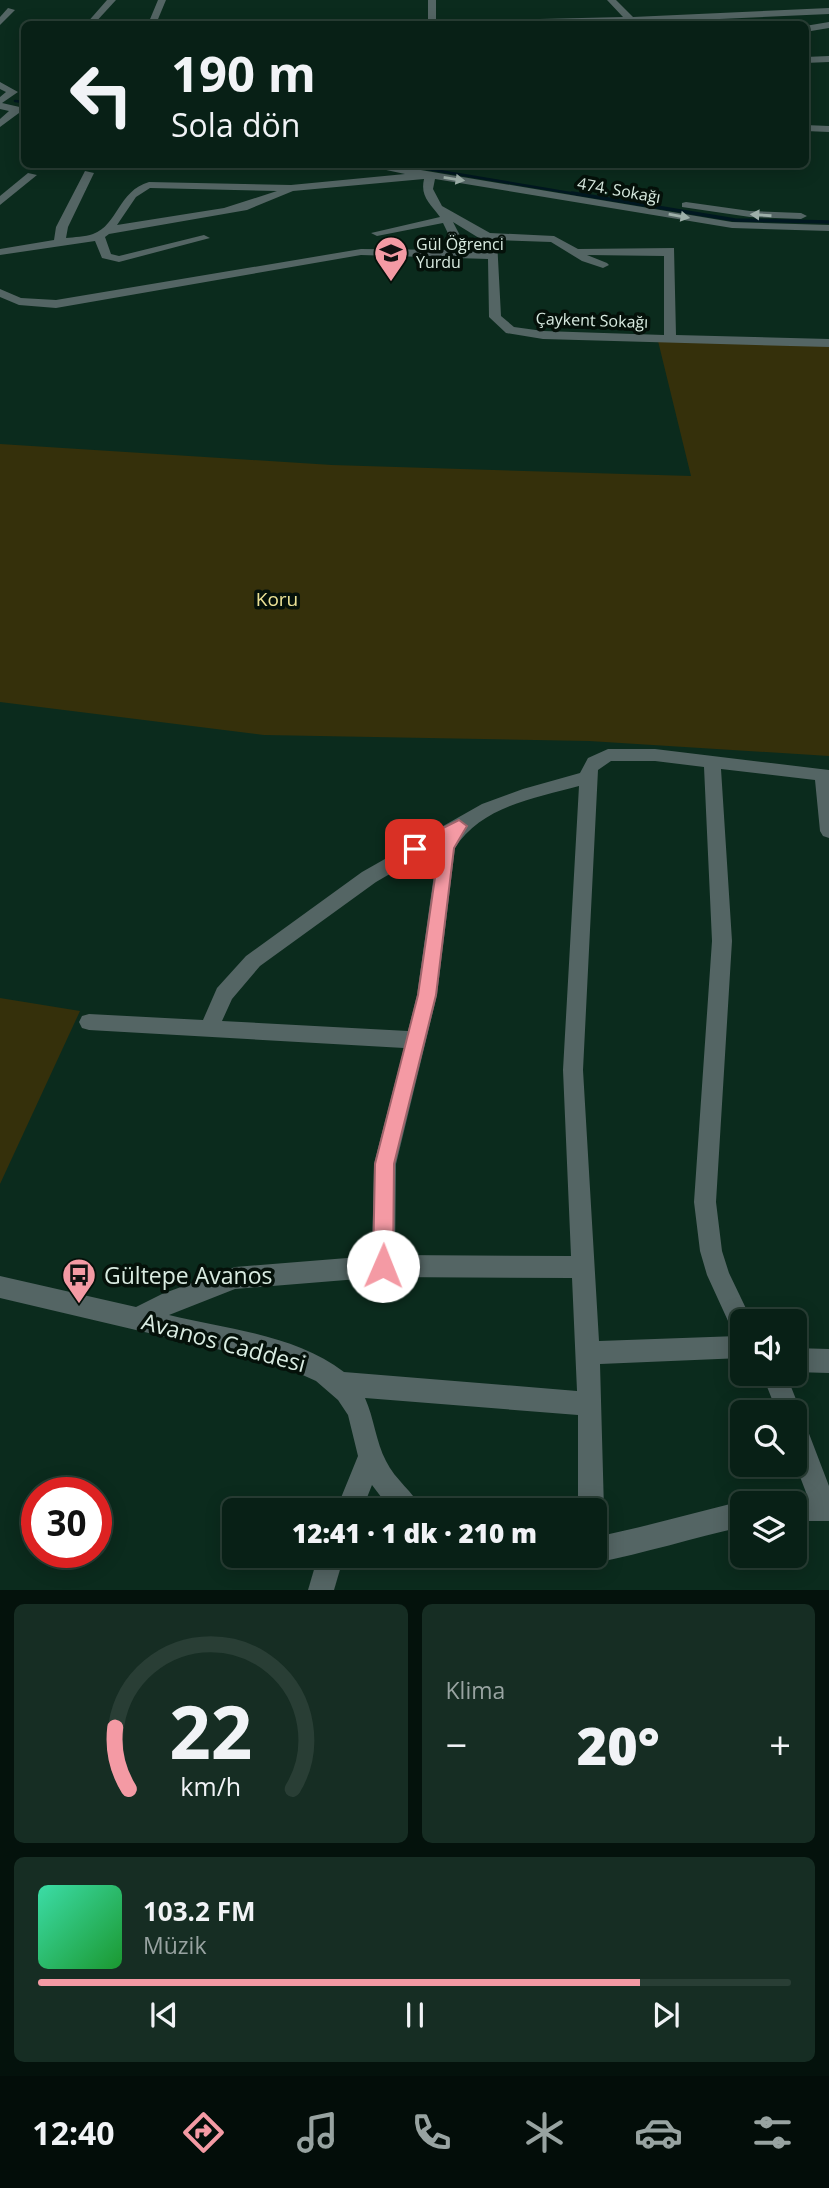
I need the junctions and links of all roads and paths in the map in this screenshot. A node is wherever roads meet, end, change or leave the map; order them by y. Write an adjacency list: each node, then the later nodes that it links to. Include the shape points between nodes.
1 (162, 0): 12 (street)
2 (432, 0): 13 (street)
3 (611, 0): 9 (street)
4 (111, 3): 10 (street); 11 (street)
5 (753, 8): 8 (street)
6 (11, 10): 15 (street)
7 (829, 11): 8 (street)
8 (761, 16): 9 (street)
9 (631, 19): 14 (street)
10 (93, 21)
11 (108, 21)
12 (153, 21)
13 (432, 21)
14 (577, 21)
15 (0, 22)
16 (829, 25): 17 (street)
17 (809, 28)
18 (829, 59): 19 (street)
19 (809, 60)
20 (13, 88): 21 (street)
21 (0, 103): 22 (street)
22 (20, 111): 23 (street)
23 (0, 124)
24 (809, 128): 25 (street)
25 (829, 129)
26 (409, 168): 27 (street, 474. Sokağı)
27 (432, 170): 30 (street); 32 (street, via 428,192); 33 (street, 474. Sokağı, one-way to 27, via 737,213); 34 (street, 474. Sokağı, one-way to 34, via 743,226)
28 (89, 173): 39 (street, via 62,227)
29 (32, 175): 31 (street)
30 (291, 188): 36 (street, via 243,208 155,219); 36 (street, via 144,186 132,192)
31 (0, 202)
32 (444, 215): 35 (street); 37 (street); 42 (street)
33 (829, 216)
34 (829, 228)
35 (377, 233)
36 (103, 234): 38 (street, via 106,256 119,259); 39 (street)
37 (488, 236): 40 (street, via 541,236); 43 (street, Çaykent Sokağı)
38 (204, 238)
39 (59, 245): 41 (street)
40 (573, 250): 44 (street); 46 (street, via 670,251)
41 (0, 252)
42 (464, 254): 43 (street); 45 (street, via 351,253 56,304 29,303)
43 (493, 256): 46 (street, Çaykent Sokağı, via 495,317 505,328 544,335)
44 (603, 265)
45 (0, 293)
46 (670, 339): 47 (street, Çaykent Sokağı)
47 (829, 343)
48 (712, 762): 49 (street); 50 (street, via 608,755 594,762); 59 (street, via 722,941 705,1202 718,1275)
49 (826, 776): 52 (street)
50 (589, 777): 51 (street, via 501,803); 57 (street, via 573,1070)
51 (459, 826): 54 (street, via 369,877 253,961 224,994); 55 (street, via 446,847 427,995)
52 (829, 831)
53 (89, 1023): 54 (street)
54 (209, 1029): 55 (street)
55 (416, 1040): 56 (street, via 385,1164)
56 (383, 1266): 57 (street); 60 (street, via 235,1278)
57 (582, 1267): 62 (street)
58 (0, 1287): 60 (street, Avanos Caddesi)
59 (734, 1309)
60 (138, 1318): 65 (street, Avanos Caddesi, via 299,1359)
61 (730, 1347): 62 (street)
62 (586, 1353): 66 (street)
63 (807, 1360): 64 (street)
64 (829, 1361)
65 (339, 1384): 66 (street); 67 (street, Avanos Caddesi, via 364,1422)
66 (590, 1404): 71 (street)
67 (371, 1456): 69 (street); 70 (street, Avanos Caddesi)
68 (807, 1459): 73 (street)
69 (354, 1498)
70 (398, 1498)
71 (591, 1498)
72 (807, 1508): 73 (street)
73 (827, 1508)
74 (730, 1517): 75 (street)
75 (607, 1548)
76 (327, 1568): 77 (street)
77 (321, 1590)

